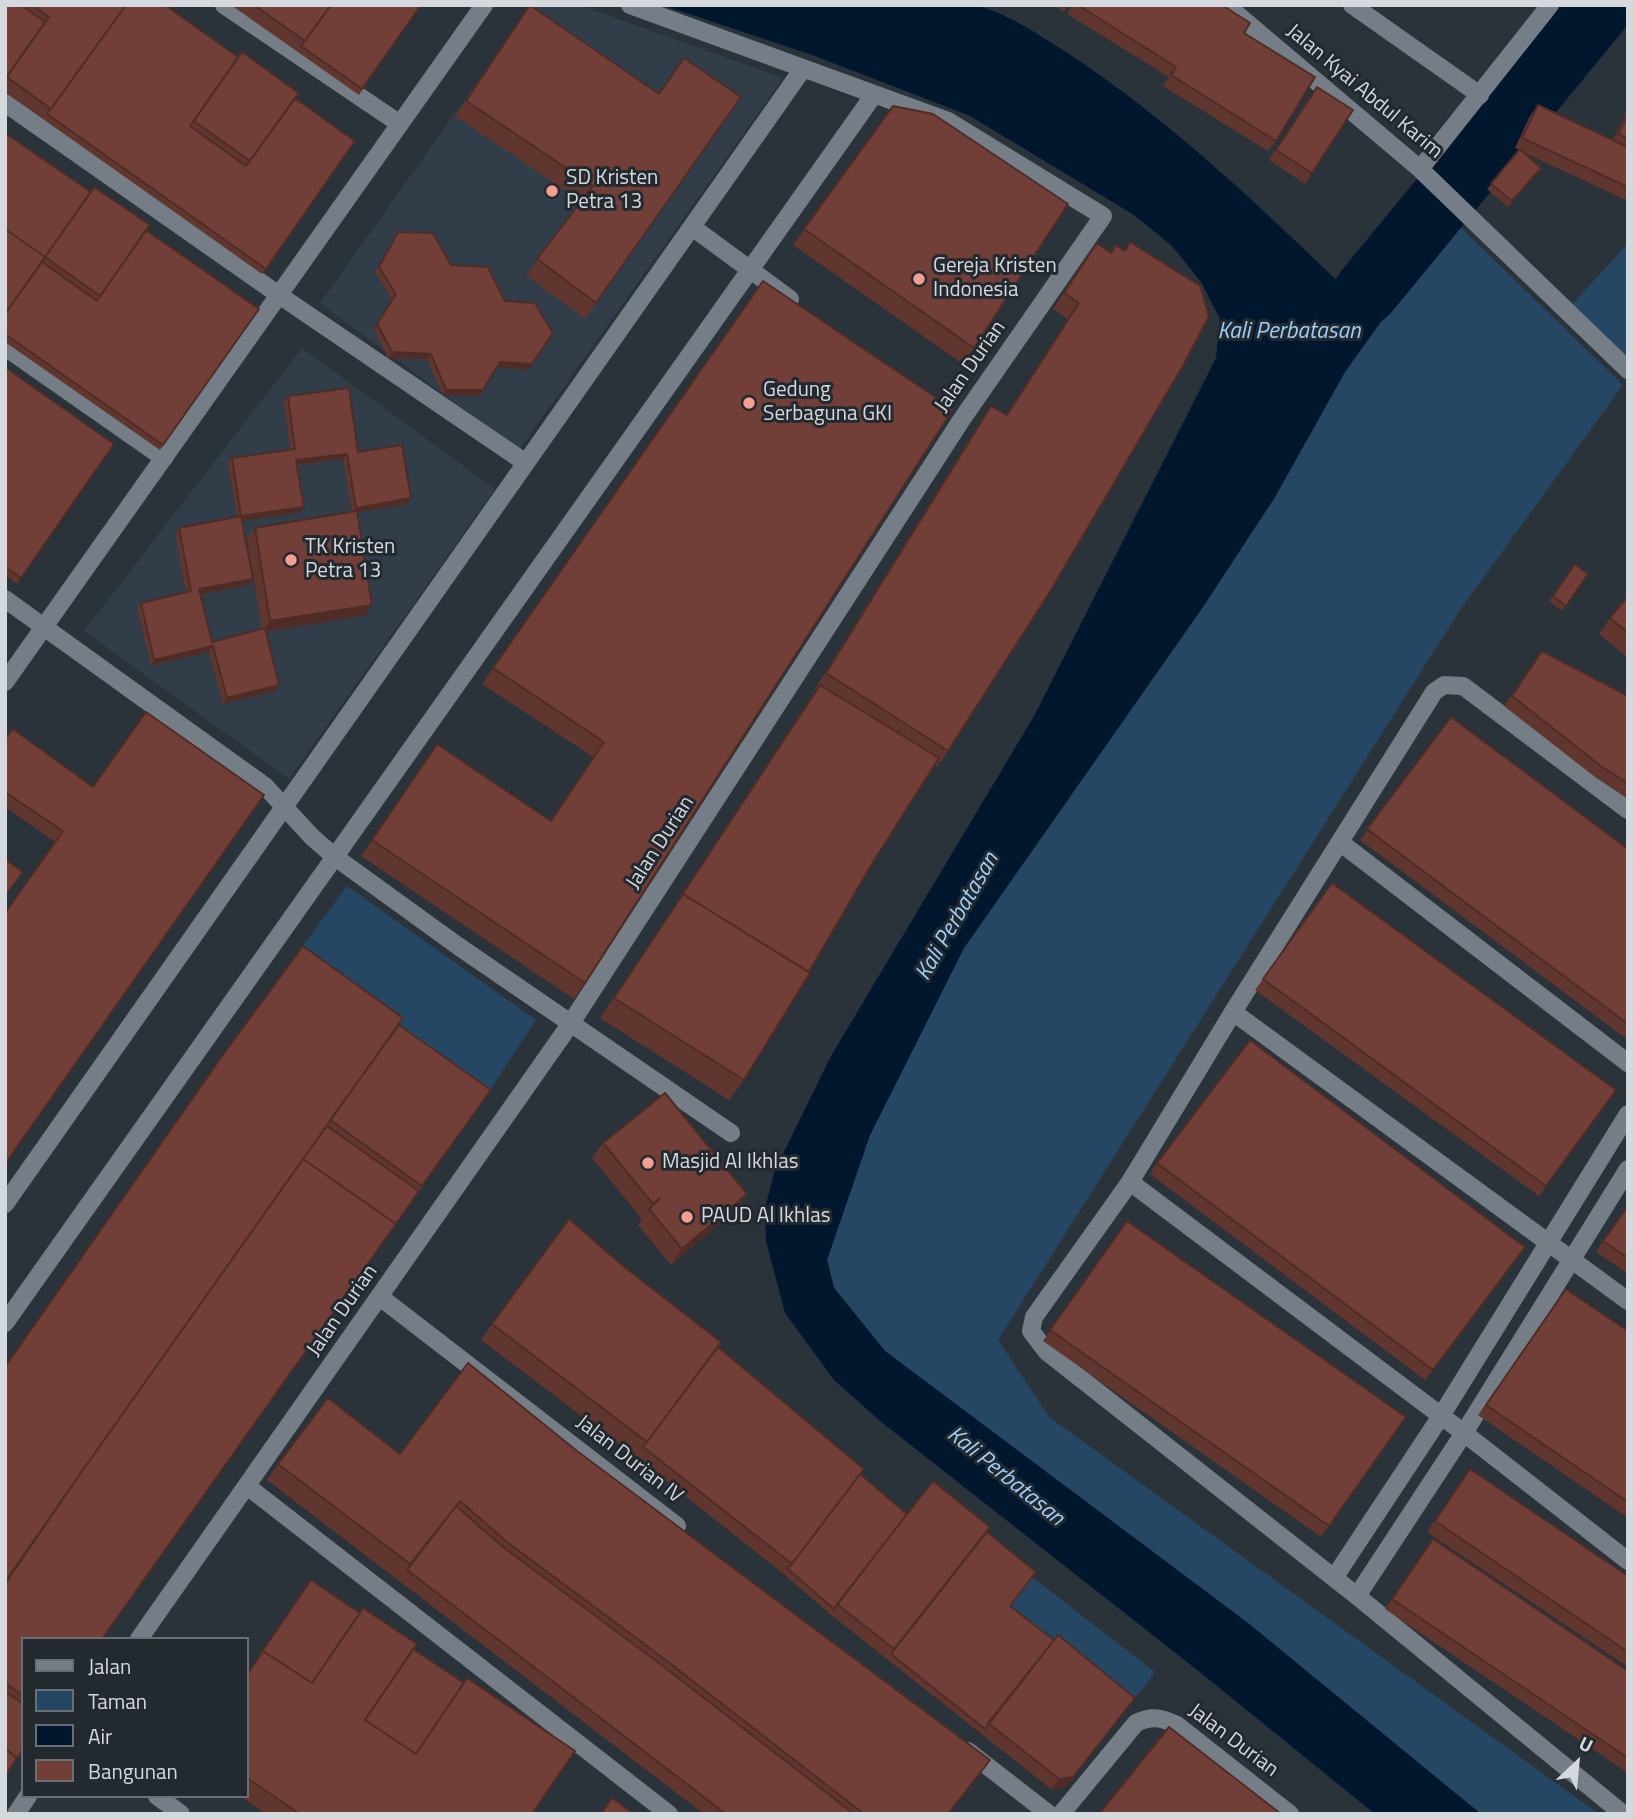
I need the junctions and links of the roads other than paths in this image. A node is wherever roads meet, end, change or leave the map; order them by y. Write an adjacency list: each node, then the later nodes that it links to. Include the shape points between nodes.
1 (224, 5): 11 (street)
2 (484, 5): 11 (street)
3 (629, 5): 7 (street)
4 (1226, 5): 12 (street, Jalan Kyai Abdul Karim)
5 (1352, 5): 8 (street)
6 (1550, 5): 8 (street)
7 (802, 70): 9 (street); 13 (street)
8 (1480, 95): 12 (street)
9 (873, 96): 14 (street); 29 (street, Jalan Durian, via 948,121 1103,216 957,415)
10 (5, 103): 15 (street)
11 (400, 124): 15 (street)
12 (1420, 169): 18 (street, Jalan Kyai Abdul Karim)
13 (692, 227): 14 (street); 20 (street)
14 (749, 271): 16 (street); 27 (street)
15 (279, 295): 19 (street); 20 (street)
16 (807, 311)
17 (5, 347): 19 (street)
18 (1628, 370)
19 (164, 458): 22 (street)
20 (526, 463): 24 (street)
21 (5, 599): 22 (street)
22 (44, 627): 23 (street); 24 (street, via 265,786)
23 (5, 682)
24 (285, 807): 27 (street); 35 (street)
25 (1628, 810): 26 (street, via 1463,686 1444,685 1434,692)
26 (1341, 844): 28 (street); 30 (street)
27 (335, 857): 29 (street); 40 (street)
28 (1233, 1012): 34 (street); 36 (street)
29 (571, 1023): 32 (street); 38 (street, Jalan Durian)
30 (1628, 1063)
31 (1628, 1114): 36 (street)
32 (731, 1133)
33 (1628, 1169): 37 (street)
34 (1130, 1182): 41 (street); 46 (street, via 1034,1317 1033,1336 1046,1352)
35 (5, 1205)
36 (1547, 1243): 37 (street); 41 (street)
37 (1570, 1260): 39 (street); 42 (street)
38 (380, 1297): 43 (street, Jalan Durian); 44 (street, Jalan Durian IV)
39 (1628, 1301)
40 (5, 1323)
41 (1441, 1416): 42 (street); 46 (street)
42 (1464, 1433): 45 (street); 47 (street)
43 (247, 1486): 48 (street, Jalan Durian); 54 (street)
44 (687, 1534)
45 (1628, 1561)
46 (1334, 1578): 47 (street)
47 (1357, 1596): 58 (street)
48 (140, 1637)
49 (950, 1738): 55 (street)
50 (27, 1798): 52 (street)
51 (160, 1798): 53 (street)
52 (16, 1814)
53 (181, 1814)
54 (669, 1814)
55 (1049, 1814)
56 (1061, 1814): 57 (street, Jalan Durian, via 1136,1723 1161,1717)
57 (1290, 1814)
58 (1623, 1814)

